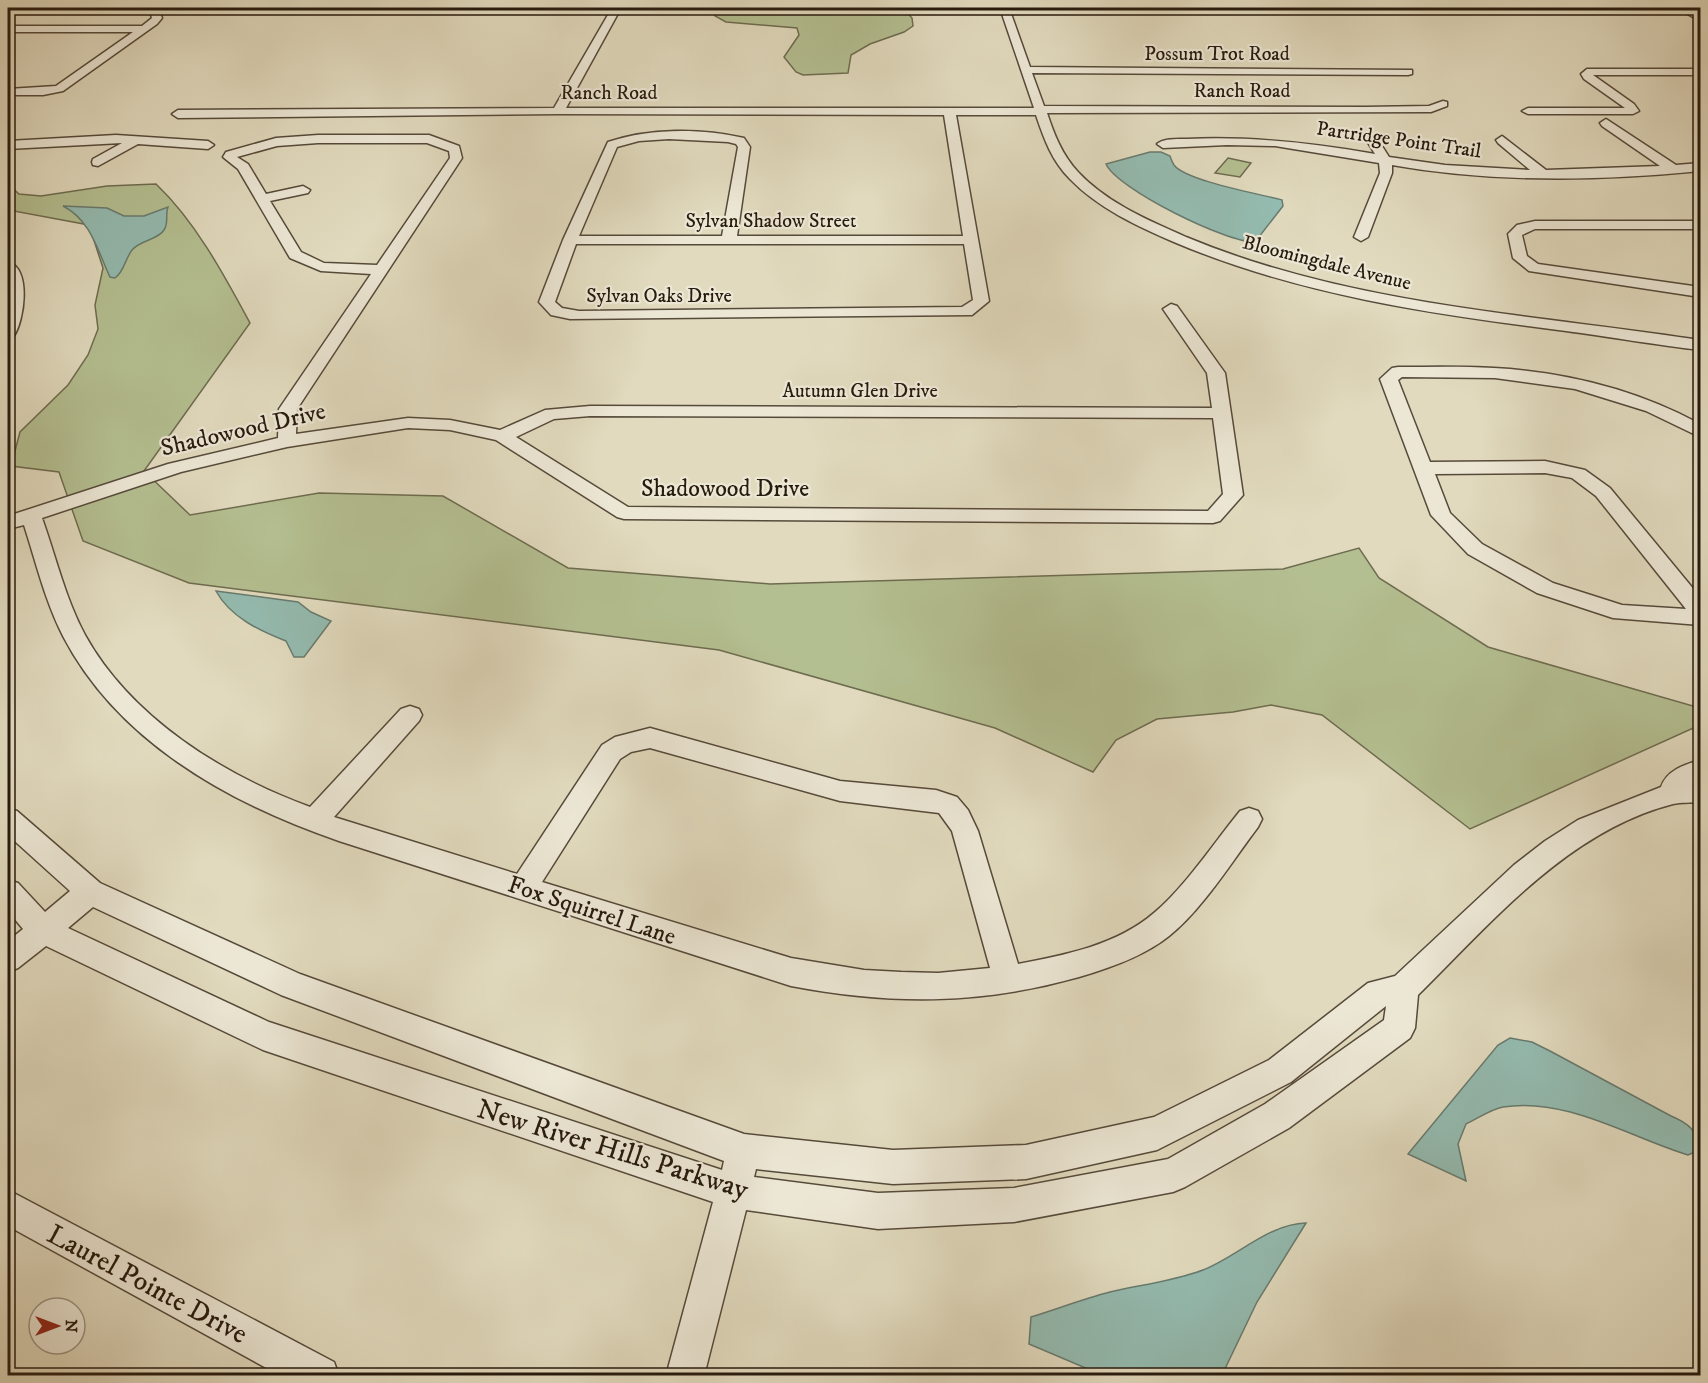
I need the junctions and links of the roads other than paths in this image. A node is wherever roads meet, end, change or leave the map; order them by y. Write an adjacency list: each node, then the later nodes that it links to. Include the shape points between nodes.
1 (153, 8): 7 (street, via 157,18)
2 (616, 8): 14 (street)
3 (1004, 8): 8 (street, Bloomingdale Avenue)
4 (1682, 8): 5 (street)
5 (1701, 18)
6 (8, 29): 7 (street)
7 (144, 29): 11 (street, via 59,89)
8 (1026, 70): 9 (street, Possum Trot Road); 13 (street, Bloomingdale Avenue)
9 (1408, 72)
10 (1701, 72): 16 (street, via 1587,72 1588,77 1634,111)
11 (8, 92)
12 (1443, 104): 13 (street, Ranch Road, via 1431,109 1365,110)
13 (1040, 110): 15 (street, Ranch Road); 42 (street, Bloomingdale Avenue, via 1060,158 1088,188 1151,227 1219,255 1304,281 1380,298)
14 (558, 111): 15 (street, Ranch Road); 17 (street, Ranch Road)
15 (949, 111): 36 (street, Sylvan Oaks Drive)
16 (1528, 111)
17 (178, 114)
18 (1606, 123): 28 (street)
19 (136, 140): 22 (street); 24 (street); 26 (street)
20 (1502, 140): 29 (street)
21 (1373, 141): 25 (street)
22 (8, 144)
23 (1163, 144): 25 (street, Partridge Point Trail, via 1260,141)
24 (208, 145)
25 (1385, 161): 29 (street, Partridge Point Trail, via 1448,169); 33 (street, via 1386,173)
26 (98, 162)
27 (1701, 167): 28 (street, Partridge Point Trail)
28 (1673, 169): 29 (street, Partridge Point Trail)
29 (1542, 173)
30 (303, 190): 31 (street)
31 (263, 199): 38 (street, via 295,255 308,263); 38 (street, via 243,167 230,155 276,142 318,139 429,139 455,149 456,158)
32 (1701, 225): 39 (street, via 1535,225 1515,234 1520,258 1534,268)
33 (1361, 237)
34 (729, 239): 35 (street, Sylvan Shadow Street); 35 (street, Sylvan Oaks Drive, via 744,147 740,141 641,137 612,145); 36 (street, Sylvan Shadow Street)
35 (570, 240): 36 (street, Sylvan Oaks Drive, via 547,302 561,314 590,316 966,312 981,301)
36 (972, 240)
37 (8, 266): 41 (street, via 18,288)
38 (382, 270): 46 (street, via 288,409)
39 (1701, 292)
40 (1171, 309): 43 (street, Shadowood Drive, via 1216,373)
41 (8, 333)
42 (1701, 345)
43 (1222, 413): 45 (street, Autumn Glen Drive, via 590,411 551,414); 45 (street, Shadowood Drive, via 1233,495 1213,517 624,513)
44 (1701, 431): 47 (street, via 1642,403 1541,378 1494,373 1398,372 1389,379)
45 (502, 436): 46 (street, Shadowood Drive, via 450,425 408,423)
46 (287, 441): 48 (street, Shadowood Drive, via 175,468)
47 (1422, 468): 49 (street, via 1545,467 1578,474 1603,492); 50 (street, via 1441,515 1475,549 1545,588 1621,613)
48 (19, 519): 57 (street, Fox Squirrel Lane, via 76,638 124,702 173,746 217,774 267,801)
49 (1701, 610)
50 (1701, 617)
51 (410, 715): 57 (street)
52 (1701, 770): 54 (street, New River Hills Parkway, via 1680,780)
53 (1701, 792): 54 (street, New River Hills Parkway)
54 (1673, 793): 64 (street, New River Hills Parkway, via 1588,828 1555,849 1524,873)
55 (8, 819): 60 (street, New River Hills Parkway)
56 (1249, 819): 63 (street, Fox Squirrel Lane, via 1166,921 1135,942 1051,973)
57 (315, 820): 58 (street, Fox Squirrel Lane)
58 (523, 888): 63 (street, Fox Squirrel Lane, via 791,972 840,982 939,987); 63 (street, via 611,752 637,739 650,738 840,791 948,805 965,831)
59 (8, 892): 61 (street, New River Hills Parkway)
60 (90, 892): 61 (street); 65 (street, New River Hills Parkway, via 292,985)
61 (43, 930): 62 (street); 66 (street, New River Hills Parkway, via 263,1035)
62 (8, 959)
63 (1008, 980)
64 (1403, 989): 65 (street, New River Hills Parkway, via 1379,993 1280,1071 1157,1133 1015,1162 893,1167); 66 (street, New River Hills Parkway, via 1399,1028 1277,1116 1173,1175 1014,1205 878,1211)
65 (744, 1151): 66 (street)
66 (734, 1191): 69 (street)
67 (8, 1207): 68 (street, Laurel Pointe Drive)
68 (320, 1376)
69 (685, 1376)

